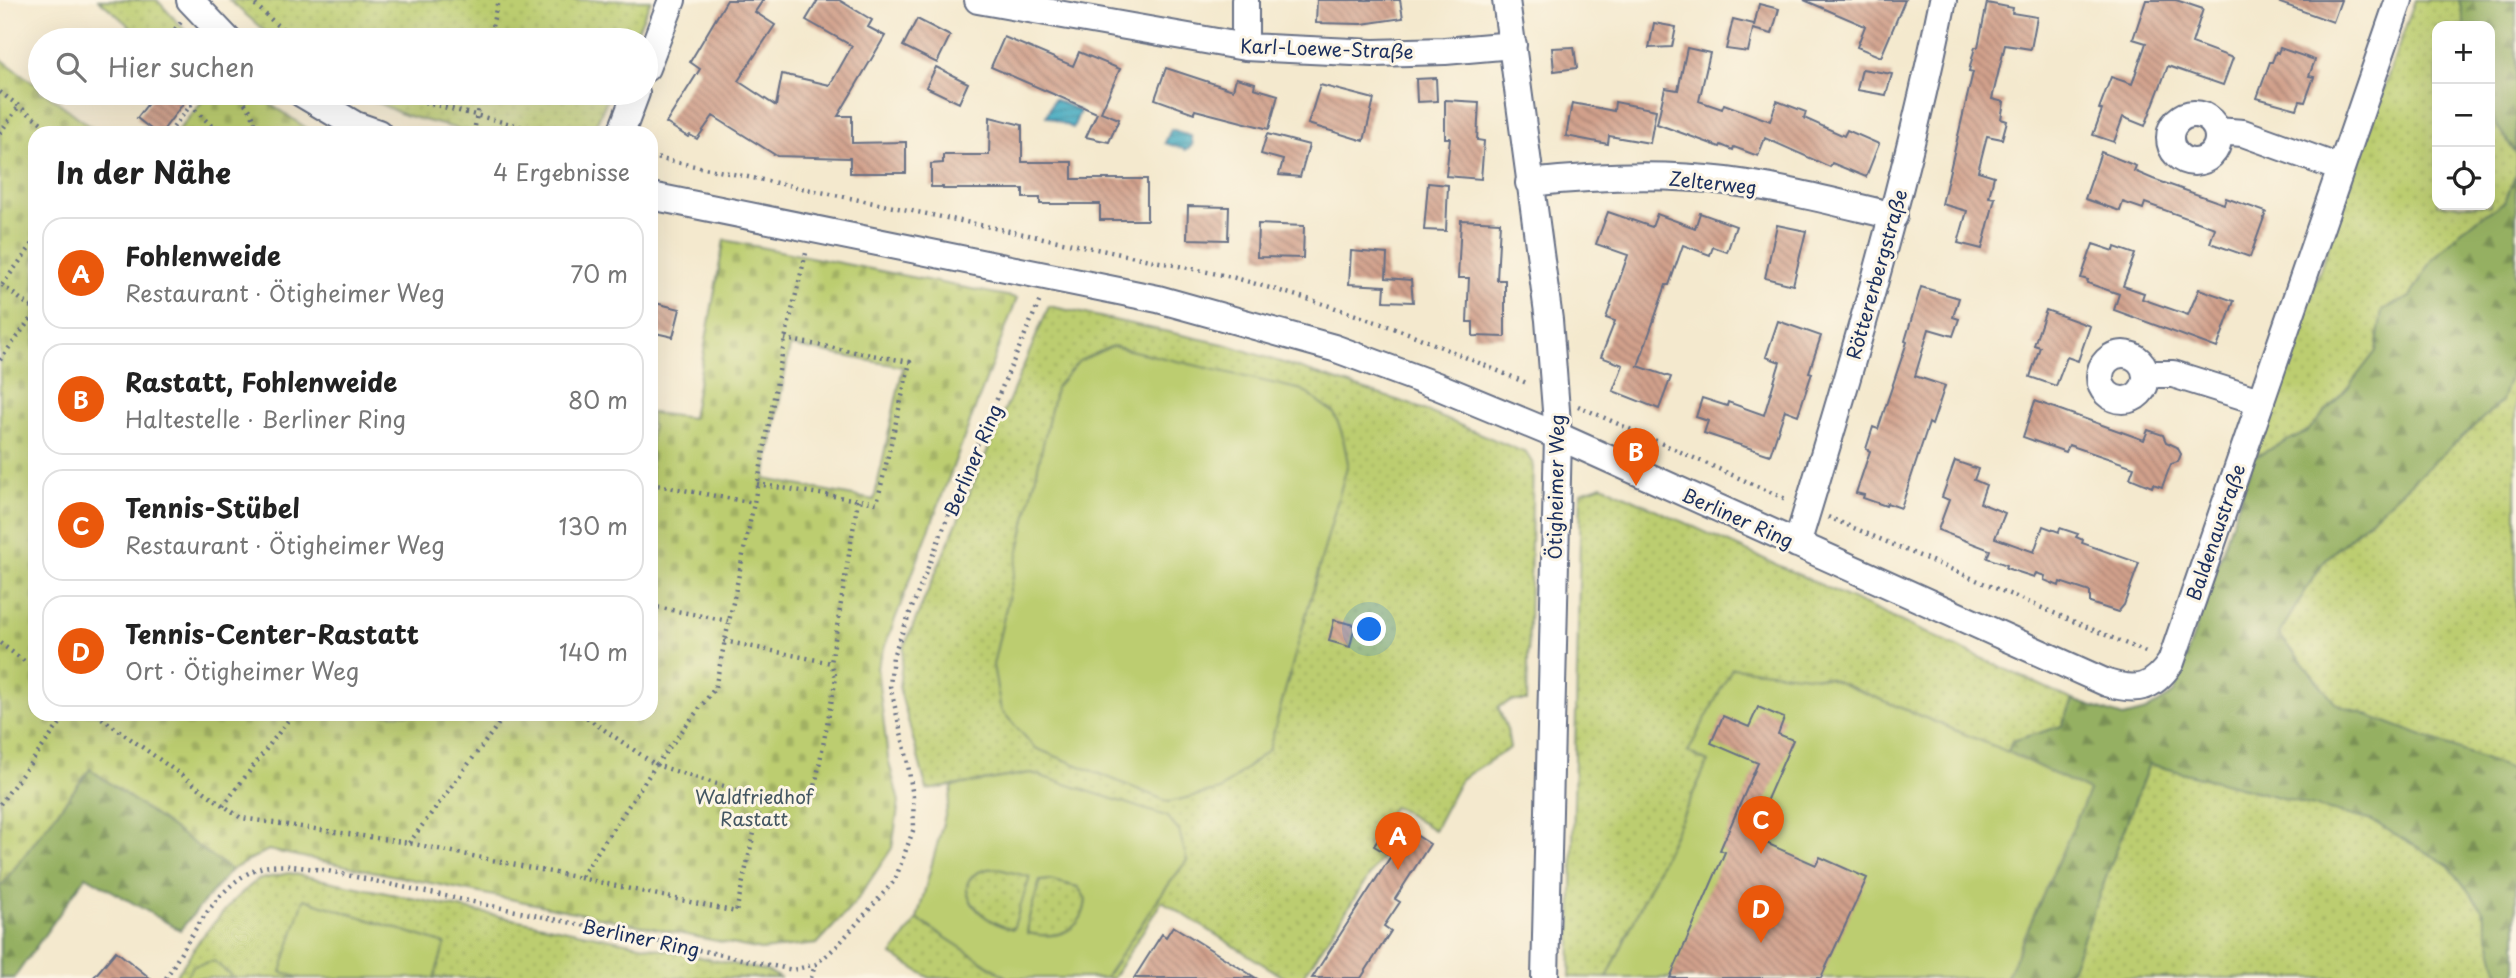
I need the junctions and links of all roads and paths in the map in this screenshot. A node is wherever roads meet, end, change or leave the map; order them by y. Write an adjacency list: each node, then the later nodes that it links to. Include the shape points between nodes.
1 (190, 0): 10 (street)
2 (250, 0): 11 (path)
3 (498, 0): 12 (path)
4 (672, 0): 13 (street)
5 (1245, 0): 15 (street)
6 (1506, 0): 14 (street, Ötigheimer Weg)
7 (1943, 0): 38 (street, Röttererbergstraße)
8 (2399, 0): 35 (street, Baldenaustraße)
9 (990, 1): 15 (street, Karl-Loewe-Straße)
10 (217, 28)
11 (281, 28)
12 (492, 28)
13 (658, 37)
14 (1513, 45): 15 (street, Karl-Loewe-Straße, via 1374,53); 36 (street, Ötigheimer Weg)
15 (1245, 47)
16 (0, 92): 23 (path)
17 (190, 105): 26 (path); 27 (path)
18 (246, 105): 28 (path)
19 (321, 105): 29 (street)
20 (435, 105): 24 (path)
21 (478, 105): 24 (path)
22 (632, 105): 32 (street)
23 (19, 107): 25 (path); 34 (path)
24 (477, 116): 30 (path); 31 (path)
25 (45, 126)
26 (175, 126)
27 (212, 126)
28 (255, 126)
29 (358, 126)
30 (475, 126)
31 (518, 126)
32 (624, 126)
33 (2217, 131): 35 (street, via 2243,133)
34 (0, 133)
35 (2340, 168): 48 (street, Baldenaustraße)
36 (1529, 183): 38 (street, Zelterweg, via 1593,176 1726,181); 49 (street, Ötigheimer Weg, via 1549,320)
37 (658, 197): 39 (street, Berliner Ring)
38 (1894, 216): 54 (street, Röttererbergstraße)
39 (811, 229): 41 (street, Berliner Ring); 45 (path)
40 (28, 250): 42 (path)
41 (1050, 276): 49 (street, Berliner Ring, via 1158,299 1334,348); 73 (path, Berliner Ring, via 893,656 890,686 907,758 914,828 895,880)
42 (1, 284): 43 (path)
43 (28, 305)
44 (28, 321): 46 (path)
45 (785, 339): 50 (path); 52 (path, via 910,362 877,503)
46 (0, 360)
47 (2146, 373): 48 (street, via 2173,374)
48 (2259, 401): 59 (street, Baldenaustraße)
49 (1558, 436): 54 (street, Berliner Ring); 76 (street, Ötigheimer Weg)
50 (757, 484): 52 (path); 53 (path)
51 (658, 485): 53 (path)
52 (858, 500): 60 (path)
53 (754, 503): 56 (path)
54 (1797, 544): 59 (street, Berliner Ring, via 2107,684 2141,687 2153,682)
55 (658, 607): 56 (path)
56 (728, 621): 57 (path)
57 (724, 641): 60 (path); 67 (path, via 715,688)
58 (0, 643): 61 (path)
59 (2171, 662)
60 (831, 663): 68 (path, via 836,678 813,797)
61 (28, 664)
62 (62, 721): 69 (path)
63 (106, 721): 70 (path)
64 (288, 721): 70 (path)
65 (501, 721): 71 (path)
66 (592, 721): 67 (path)
67 (656, 765): 68 (path); 72 (path)
68 (762, 798): 72 (path, via 736,912)
69 (0, 804)
70 (223, 806): 71 (path, via 241,818)
71 (410, 843): 72 (path)
72 (580, 878)
73 (816, 964): 74 (path, Berliner Ring, via 793,970 287,866 263,867 228,888); 75 (path)
74 (166, 978)
75 (811, 978)
76 (1545, 978)

